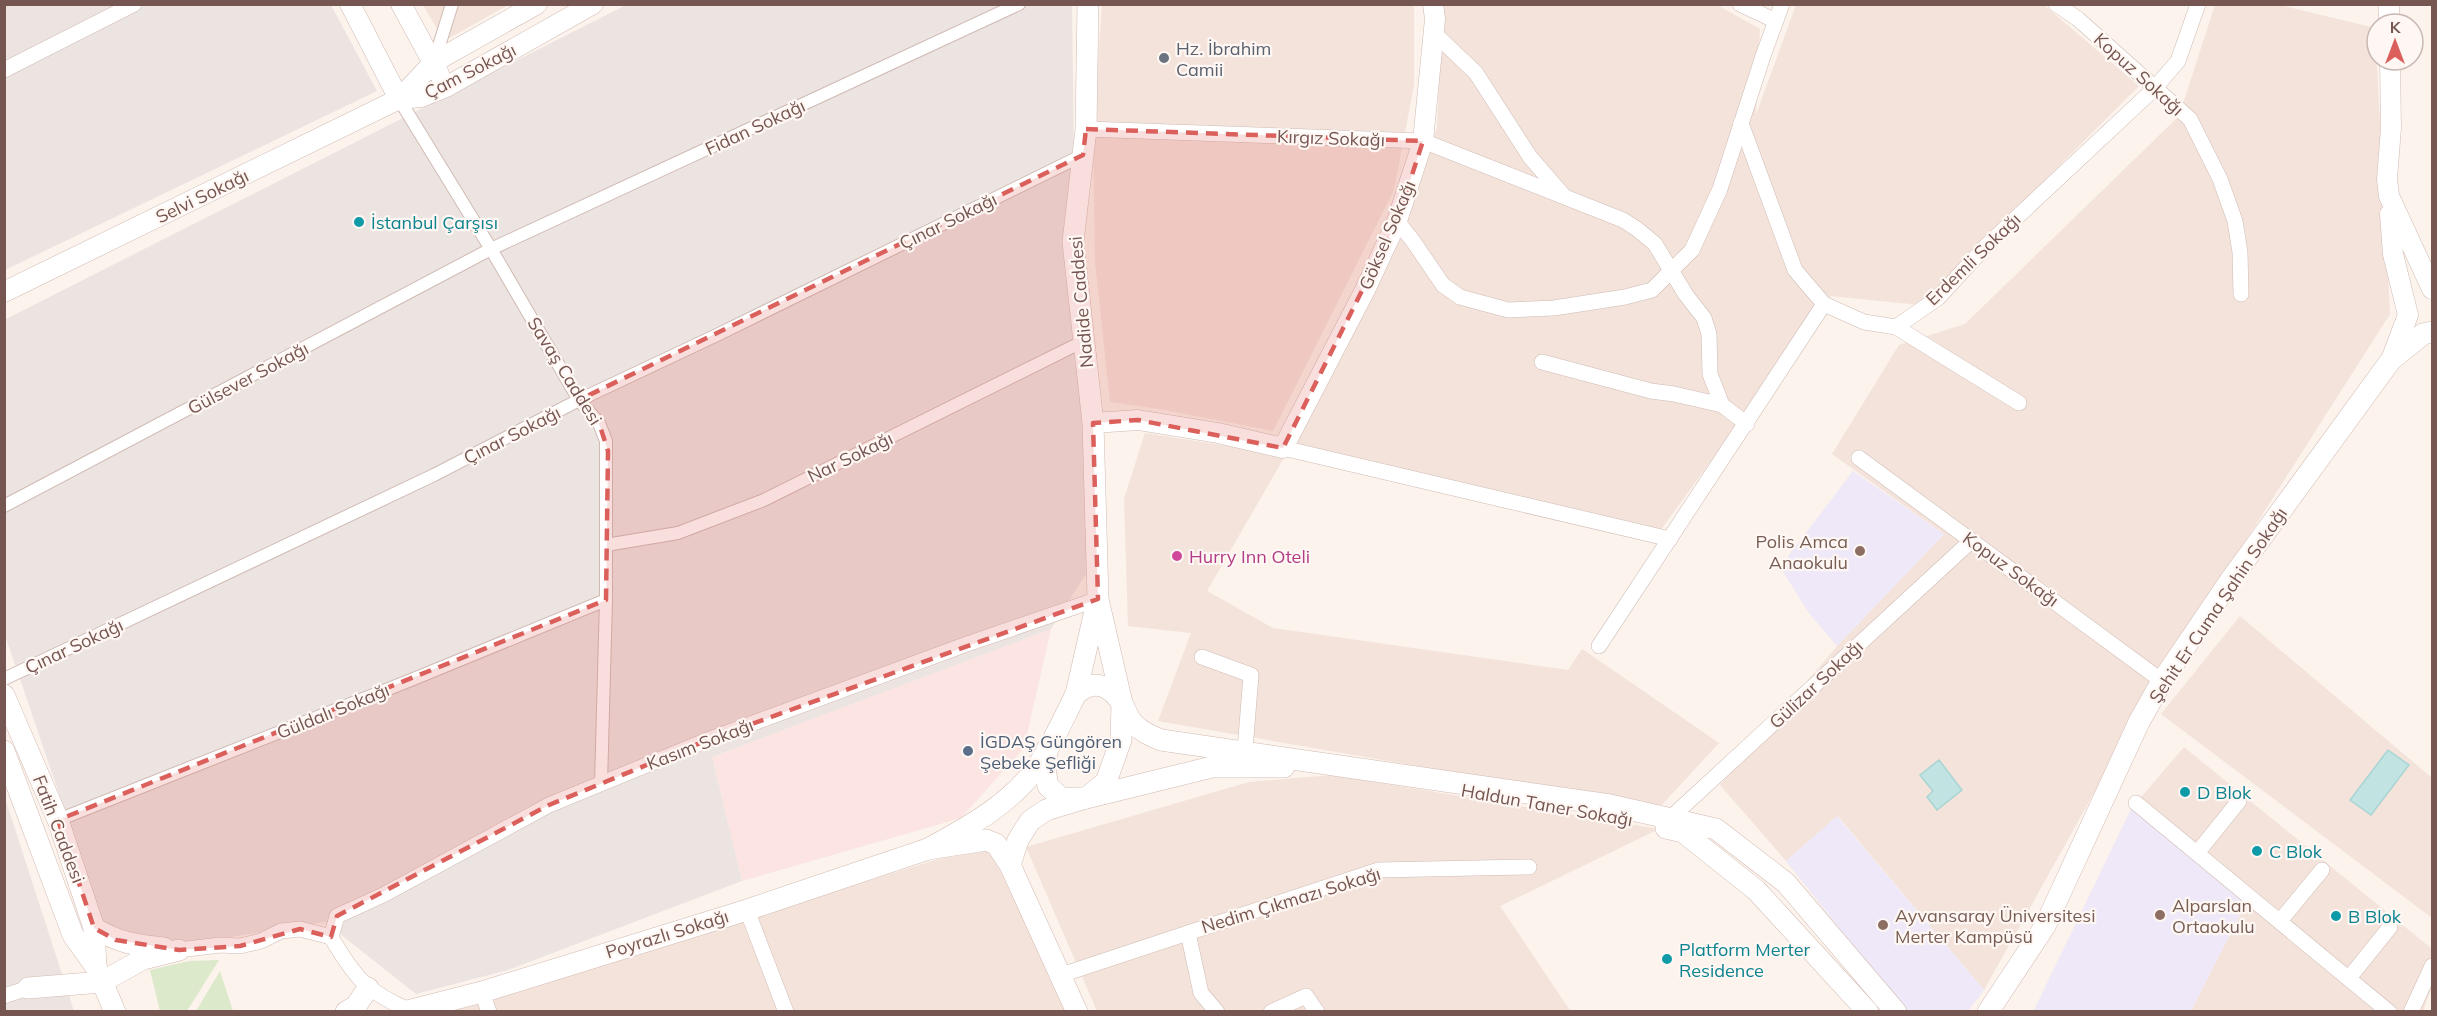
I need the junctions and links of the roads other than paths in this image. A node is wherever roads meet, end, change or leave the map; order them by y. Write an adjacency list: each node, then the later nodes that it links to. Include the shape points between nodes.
1 (134, 4): 17 (street)
2 (350, 4): 21 (street, Savaş Caddesi)
3 (401, 4): 16 (street)
4 (452, 4): 16 (street)
5 (537, 4): 16 (street, Çam Sokağı)
6 (592, 4): 19 (street, Çam Sokağı)
7 (1019, 4): 29 (street, Fidan Sokağı)
8 (1088, 4): 23 (main road, Nadide Caddesi)
9 (1433, 4): 15 (street, Göksel Sokağı)
10 (1740, 4): 14 (street)
11 (1782, 4): 14 (street)
12 (2056, 4): 20 (street, Kopuz Sokağı, via 2078,19)
13 (2198, 4): 20 (street, Erdemli Sokağı, via 2178,61)
14 (1776, 21): 22 (street)
15 (1434, 33): 24 (street, Göksel Sokağı); 27 (street, Kırgız Sokağı, via 1476,73 1530,157)
16 (434, 62): 19 (street); 21 (street, Çam Sokağı)
17 (4, 70)
18 (2390, 72): 26 (street, Şehit Er Cuma Şahin Sokağı)
19 (446, 87): 21 (street, Çam Sokağı, via 421,97)
20 (2154, 89): 33 (street, Kopuz Sokağı, via 2190,119 2220,178 2235,221); 35 (street, Erdemli Sokağı, via 1985,247 1938,298)
21 (399, 99): 29 (street, Savaş Caddesi); 32 (street, Selvi Sokağı)
22 (1741, 123): 30 (street, via 1720,189 1692,249); 34 (street, via 1795,270)
23 (1086, 129): 24 (street, Kırgız Sokağı); 25 (main road, Nadide Caddesi)
24 (1423, 141): 27 (street, Kırgız Sokağı); 28 (street, Göksel Sokağı)
25 (1083, 155): 37 (main road, Nadide Caddesi, via 1073,242); 40 (street, Çınar Sokağı)
26 (2389, 196): 31 (street); 38 (street, Şehit Er Cuma Şahin Sokağı, via 2393,254 2408,315)
27 (1565, 197): 30 (street, Kırgız Sokağı, via 1637,229 1654,244)
28 (1396, 221): 30 (street, via 1443,285 1460,297 1508,310 1554,308 1625,297 1652,290); 45 (street, Göksel Sokağı)
29 (491, 249): 40 (street, Savaş Caddesi); 47 (street, Gülsever Sokağı)
30 (1672, 272): 42 (street, Kırgız Sokağı, via 1704,318 1709,334 1710,374)
31 (2433, 289)
32 (4, 292)
33 (2241, 294)
34 (1824, 304): 35 (street, via 1864,322); 44 (street)
35 (1896, 327): 41 (street)
36 (2433, 332): 38 (main road, via 2423,334)
37 (1084, 341): 43 (main road, Nadide Caddesi); 50 (street, Nar Sokağı, via 764,500 678,532)
38 (2391, 360): 56 (main road, Şehit Er Cuma Şahin Sokağı)
39 (1542, 362): 42 (street, via 1651,392)
40 (579, 400): 50 (street, Savaş Caddesi, via 599,423 606,441); 55 (street, Çınar Sokağı, via 434,475)
41 (2019, 403)
42 (1722, 405): 44 (street)
43 (1093, 423): 45 (street, via 1138,420); 51 (main road, Nadide Caddesi)
44 (1747, 424): 48 (street)
45 (1283, 448): 48 (street)
46 (1859, 458): 49 (street, Kopuz Sokağı)
47 (4, 506)
48 (1670, 539): 53 (street)
49 (1971, 541): 56 (street, Kopuz Sokağı); 69 (street, Gülizar Sokağı)
50 (606, 545): 52 (street, Savaş Caddesi)
51 (1098, 599): 58 (main road); 59 (main road); 63 (street, Kasım Sokağı, via 710,739)
52 (606, 600): 63 (street, Savaş Caddesi); 68 (street, Güldalı Sokağı)
53 (1599, 646)
54 (1202, 657): 61 (street, via 1251,675)
55 (4, 679)
56 (2162, 681): 100 (main road, Şehit Er Cuma Şahin Sokağı, via 2139,722 2045,926)
57 (4, 694): 68 (main road, Fatih Caddesi)
58 (1076, 694): 59 (main road, via 1085,686 1096,684 1110,690); 60 (main road)
59 (1122, 703): 61 (main road, via 1130,720 1144,733 1161,740); 65 (main road, via 1121,740 1114,764 1106,782)
60 (1047, 747): 65 (main road, via 1048,786 1061,798); 70 (main road, via 1034,771 1003,802 978,822)
61 (1245, 750): 69 (main road, via 1610,805)
62 (4, 751): 64 (main road, Fatih Caddesi)
63 (601, 784): 80 (street, Kasım Sokağı, via 549,805 337,916)
64 (11, 785): 83 (main road, Fatih Caddesi, via 73,935)
65 (1086, 798): 69 (main road, Haldun Taner Sokağı, via 1212,767 1297,767); 72 (main road, Haldun Taner Sokağı, via 1046,810 1030,821 1018,840)
66 (2239, 801): 71 (street)
67 (2136, 803): 71 (street)
68 (58, 820): 78 (main road, Fatih Caddesi)
69 (1665, 823): 98 (main road, Haldun Taner Sokağı, via 1683,832 1756,890); 99 (main road, via 1716,829 1786,883)
70 (928, 849): 72 (main road, via 986,840 996,844); 75 (main road, Poyrazlı Sokağı)
71 (2197, 853): 76 (street)
72 (1010, 865): 84 (main road)
73 (1529, 867): 79 (street, Nedim Çıkmazı Sokağı, via 1378,870)
74 (2322, 870): 76 (street)
75 (747, 910): 89 (main road, Poyrazlı Sokağı); 93 (street)
76 (2280, 921): 85 (street)
77 (2390, 927): 85 (street)
78 (94, 928): 81 (main road, via 133,946); 83 (main road, Fatih Caddesi)
79 (1188, 933): 84 (street, Nedim Çıkmazı Sokağı); 95 (street, via 1201,993)
80 (331, 937): 81 (street, via 300,929 281,931 240,946); 87 (street, via 346,963)
81 (179, 950): 83 (main road)
82 (2433, 966): 102 (street)
83 (99, 975): 86 (main road); 90 (main road, Fatih Caddesi)
84 (1061, 975): 94 (main road)
85 (2349, 978): 101 (street)
86 (28, 988): 88 (street)
87 (368, 988): 91 (main road, via 356,1006); 92 (street)
88 (4, 996)
89 (485, 1002): 92 (main road, Poyrazlı Sokağı)
90 (115, 1011)
91 (346, 1011)
92 (406, 1011)
93 (786, 1011)
94 (1077, 1011)
95 (1217, 1011)
96 (1271, 1011): 97 (street, via 1306,996)
97 (1317, 1011)
98 (1868, 1011)
99 (1896, 1011)
100 (1988, 1011)
101 (2390, 1011)
102 (2410, 1011)

